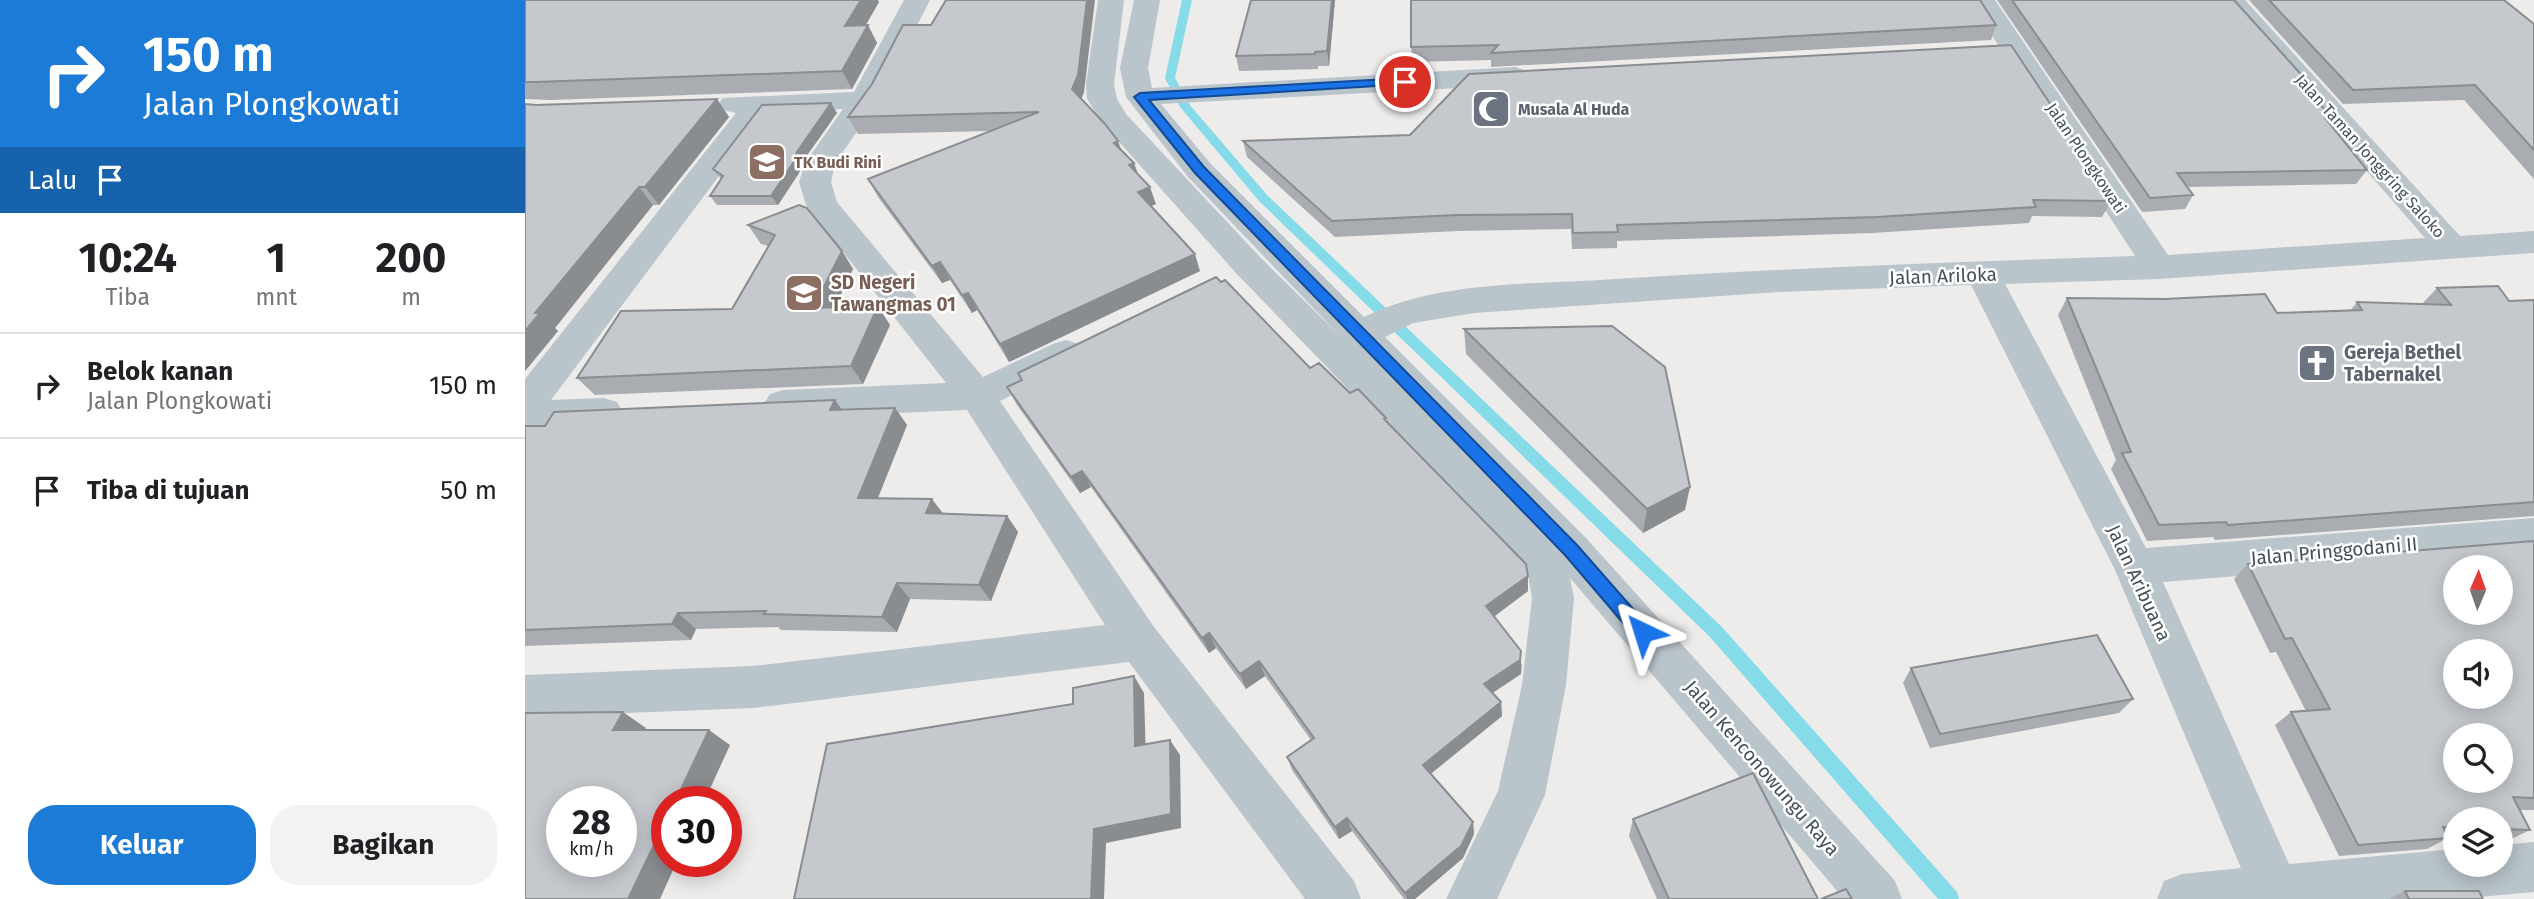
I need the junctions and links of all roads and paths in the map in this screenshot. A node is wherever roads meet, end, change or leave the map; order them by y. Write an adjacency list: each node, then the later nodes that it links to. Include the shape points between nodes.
1 (917, 0): 8 (street)
2 (1111, 0): 29 (street, via 1102,99 1232,273 1547,567 1553,598 1544,685 1521,795)
3 (1147, 0): 7 (street, Jalan Kenconowungu Raya, via 1133,68)
4 (1982, 0): 13 (street, Jalan Plongkowati, via 2000,50)
5 (2231, 0): 12 (street, Jalan Taman Jonggring Saloko)
6 (1543, 74): 7 (street)
7 (1144, 96): 15 (street, Jalan Kenconowungu Raya, via 1199,170)
8 (864, 100): 9 (street); 17 (street, via 820,163 815,182 822,205)
9 (759, 103): 10 (street); 18 (street)
10 (704, 106)
11 (2534, 243): 12 (street, Jalan Ariloka)
12 (2453, 249): 13 (street, Jalan Ariloka)
13 (2159, 267): 14 (street, Jalan Ariloka)
14 (1983, 275): 15 (street, Jalan Ariloka, via 1779,280 1474,301 1405,312); 23 (street, Jalan Aribuana)
15 (1366, 331): 30 (street, Jalan Kenconowungu Raya, via 1571,550)
16 (1090, 341): 17 (street)
17 (977, 396): 19 (street); 24 (street)
18 (525, 406)
19 (744, 406)
20 (635, 410): 21 (street)
21 (525, 415)
22 (2534, 535): 23 (street, Jalan Pringgodani II)
23 (2134, 567): 27 (street, Jalan Aribuana)
24 (1139, 641): 25 (street, via 753,687); 28 (street)
25 (525, 696)
26 (2534, 867): 27 (street)
27 (2277, 895): 31 (street)
28 (1335, 899)
29 (1471, 899)
30 (1877, 899)
31 (2182, 899)

